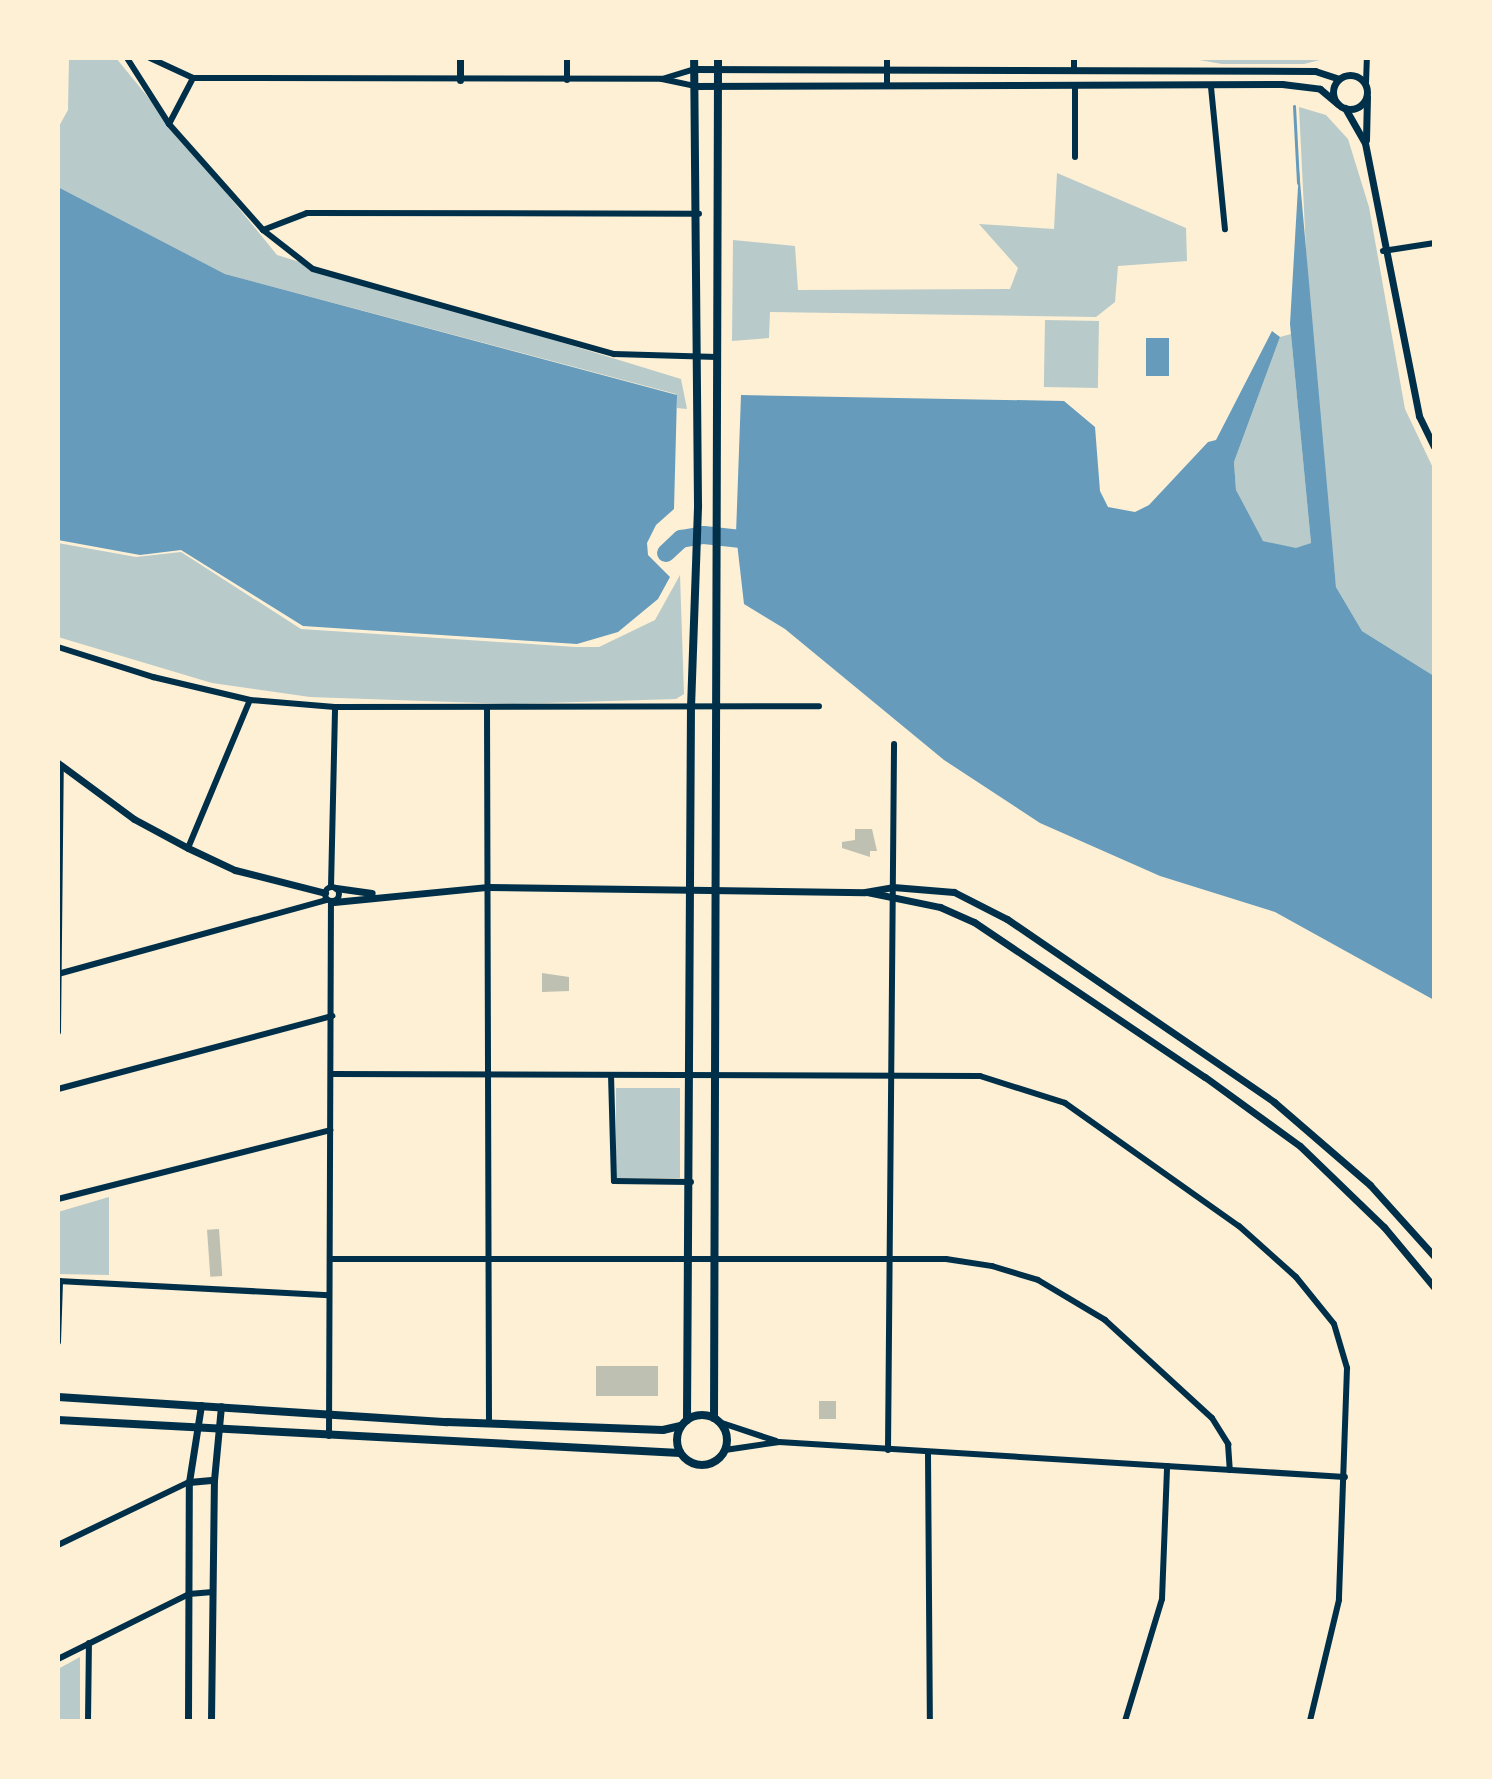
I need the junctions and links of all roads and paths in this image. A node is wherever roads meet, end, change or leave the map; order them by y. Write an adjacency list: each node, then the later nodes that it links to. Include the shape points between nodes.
1 (127, 58): 27 (street)
2 (150, 58): 14 (street)
3 (460, 58): 17 (street)
4 (567, 58): 18 (street)
5 (694, 58): 10 (main road)
6 (718, 58): 11 (main road)
7 (887, 58): 12 (street)
8 (1074, 58): 13 (street)
9 (1367, 58): 19 (street)
10 (694, 69): 11 (street); 15 (street); 21 (main road)
11 (718, 69): 12 (street); 20 (main road)
12 (887, 70): 13 (street); 22 (street)
13 (1074, 71): 16 (street, via 1315,71)
14 (193, 78): 17 (street); 27 (street)
15 (662, 79): 18 (street); 21 (street)
16 (1339, 79): 19 (street, via 1350,74); 26 (street, via 1333,91)
17 (460, 80): 18 (street)
18 (567, 80)
19 (1366, 83): 25 (street)
20 (717, 85): 21 (street); 22 (street); 36 (main road)
21 (694, 86): 30 (main road)
22 (887, 87): 24 (street)
23 (1211, 87): 24 (street); 26 (street, via 1302,85 1320,89); 31 (street)
24 (1075, 88): 29 (street)
25 (1367, 96): 26 (street, via 1356,108); 28 (street)
26 (1342, 106): 28 (street)
27 (169, 124): 32 (street)
28 (1365, 143): 34 (street)
29 (1075, 157)
30 (699, 214): 32 (street, via 307,213); 35 (main road)
31 (1225, 229)
32 (263, 230): 35 (street, via 313,269 367,287 614,354)
33 (1434, 243): 34 (street)
34 (1383, 251): 37 (street, via 1419,416)
35 (698, 357): 36 (street); 42 (main road)
36 (717, 357): 43 (main road)
37 (1434, 447)
38 (58, 647): 39 (street)
39 (250, 700): 41 (street); 47 (street)
40 (819, 706): 43 (street)
41 (335, 707): 44 (street); 55 (street)
42 (691, 708): 43 (street); 44 (street); 51 (main road)
43 (715, 708): 53 (main road)
44 (487, 709): 49 (street)
45 (894, 744): 50 (street)
46 (60, 764): 47 (street, via 134,819); 48 (street)
47 (188, 848): 55 (street, via 235,870)
48 (60, 864): 59 (street)
49 (488, 887): 51 (street); 56 (street); 67 (street)
50 (893, 887): 52 (street); 54 (street); 57 (street)
51 (693, 889): 53 (street); 69 (main road)
52 (943, 890): 58 (street); 61 (street, via 1007,919)
53 (712, 891): 54 (street); 65 (main road)
54 (865, 892): 57 (street)
55 (331, 895): 56 (street); 56 (street); 59 (street); 60 (street)
56 (382, 895)
57 (893, 900): 58 (street); 66 (street)
58 (940, 907): 63 (street, via 1009,943)
59 (58, 973): 62 (street)
60 (332, 1016): 64 (street); 70 (street)
61 (1156, 1021): 63 (street); 73 (street, via 1274,1102)
62 (58, 1032)
63 (1145, 1036): 74 (street, via 1300,1146)
64 (331, 1074): 67 (street); 71 (street)
65 (712, 1074): 66 (street); 69 (street); 81 (main road)
66 (893, 1074): 78 (street); 104 (street, via 980,1076 1065,1103 1239,1226 1296,1277 1334,1324 1347,1368)
67 (488, 1075): 68 (street); 79 (street)
68 (611, 1075): 69 (street); 72 (street, via 614,1181)
69 (693, 1075): 72 (main road)
70 (58, 1089)
71 (330, 1130): 75 (street); 77 (street)
72 (692, 1182): 80 (main road)
73 (1370, 1185): 74 (street); 76 (street)
74 (1354, 1198): 83 (street)
75 (58, 1199)
76 (1434, 1256)
77 (330, 1259): 79 (street); 84 (street)
78 (890, 1259): 81 (street); 99 (street); 103 (street, via 992,1266 1038,1280 1105,1320 1212,1418 1228,1444)
79 (488, 1260): 80 (street); 92 (street)
80 (692, 1262): 81 (street); 93 (main road)
81 (711, 1262): 91 (main road)
82 (59, 1281): 84 (street); 85 (street)
83 (1434, 1287)
84 (329, 1295): 89 (street)
85 (58, 1342)
86 (58, 1397): 87 (main road)
87 (201, 1405): 88 (main road); 94 (street)
88 (221, 1406): 89 (main road); 95 (street)
89 (331, 1415): 92 (main road); 96 (street)
90 (58, 1420): 94 (main road)
91 (716, 1420): 93 (main road); 97 (street); 98 (main road, via 726,1435)
92 (489, 1423): 93 (main road)
93 (684, 1423): 100 (main road, via 677,1440)
94 (196, 1425): 95 (main road); 106 (street)
95 (217, 1426): 96 (main road); 105 (street)
96 (329, 1436): 100 (main road)
97 (779, 1442): 98 (street); 99 (street)
98 (725, 1450): 100 (main road, via 715,1462 700,1465)
99 (888, 1450): 101 (street)
100 (680, 1453)
101 (928, 1453): 102 (street); 115 (street)
102 (1167, 1466): 103 (street); 116 (street, via 1162,1599)
103 (1230, 1470): 104 (street)
104 (1345, 1477): 117 (street, via 1339,1600)
105 (214, 1480): 106 (street); 108 (street)
106 (189, 1482): 107 (street); 109 (street)
107 (58, 1545)
108 (213, 1592): 109 (street); 114 (street)
109 (189, 1594): 110 (street); 113 (street)
110 (89, 1643): 111 (street); 112 (street)
111 (58, 1659)
112 (88, 1721)
113 (188, 1721)
114 (211, 1721)
115 (930, 1721)
116 (1125, 1721)
117 (1310, 1721)

